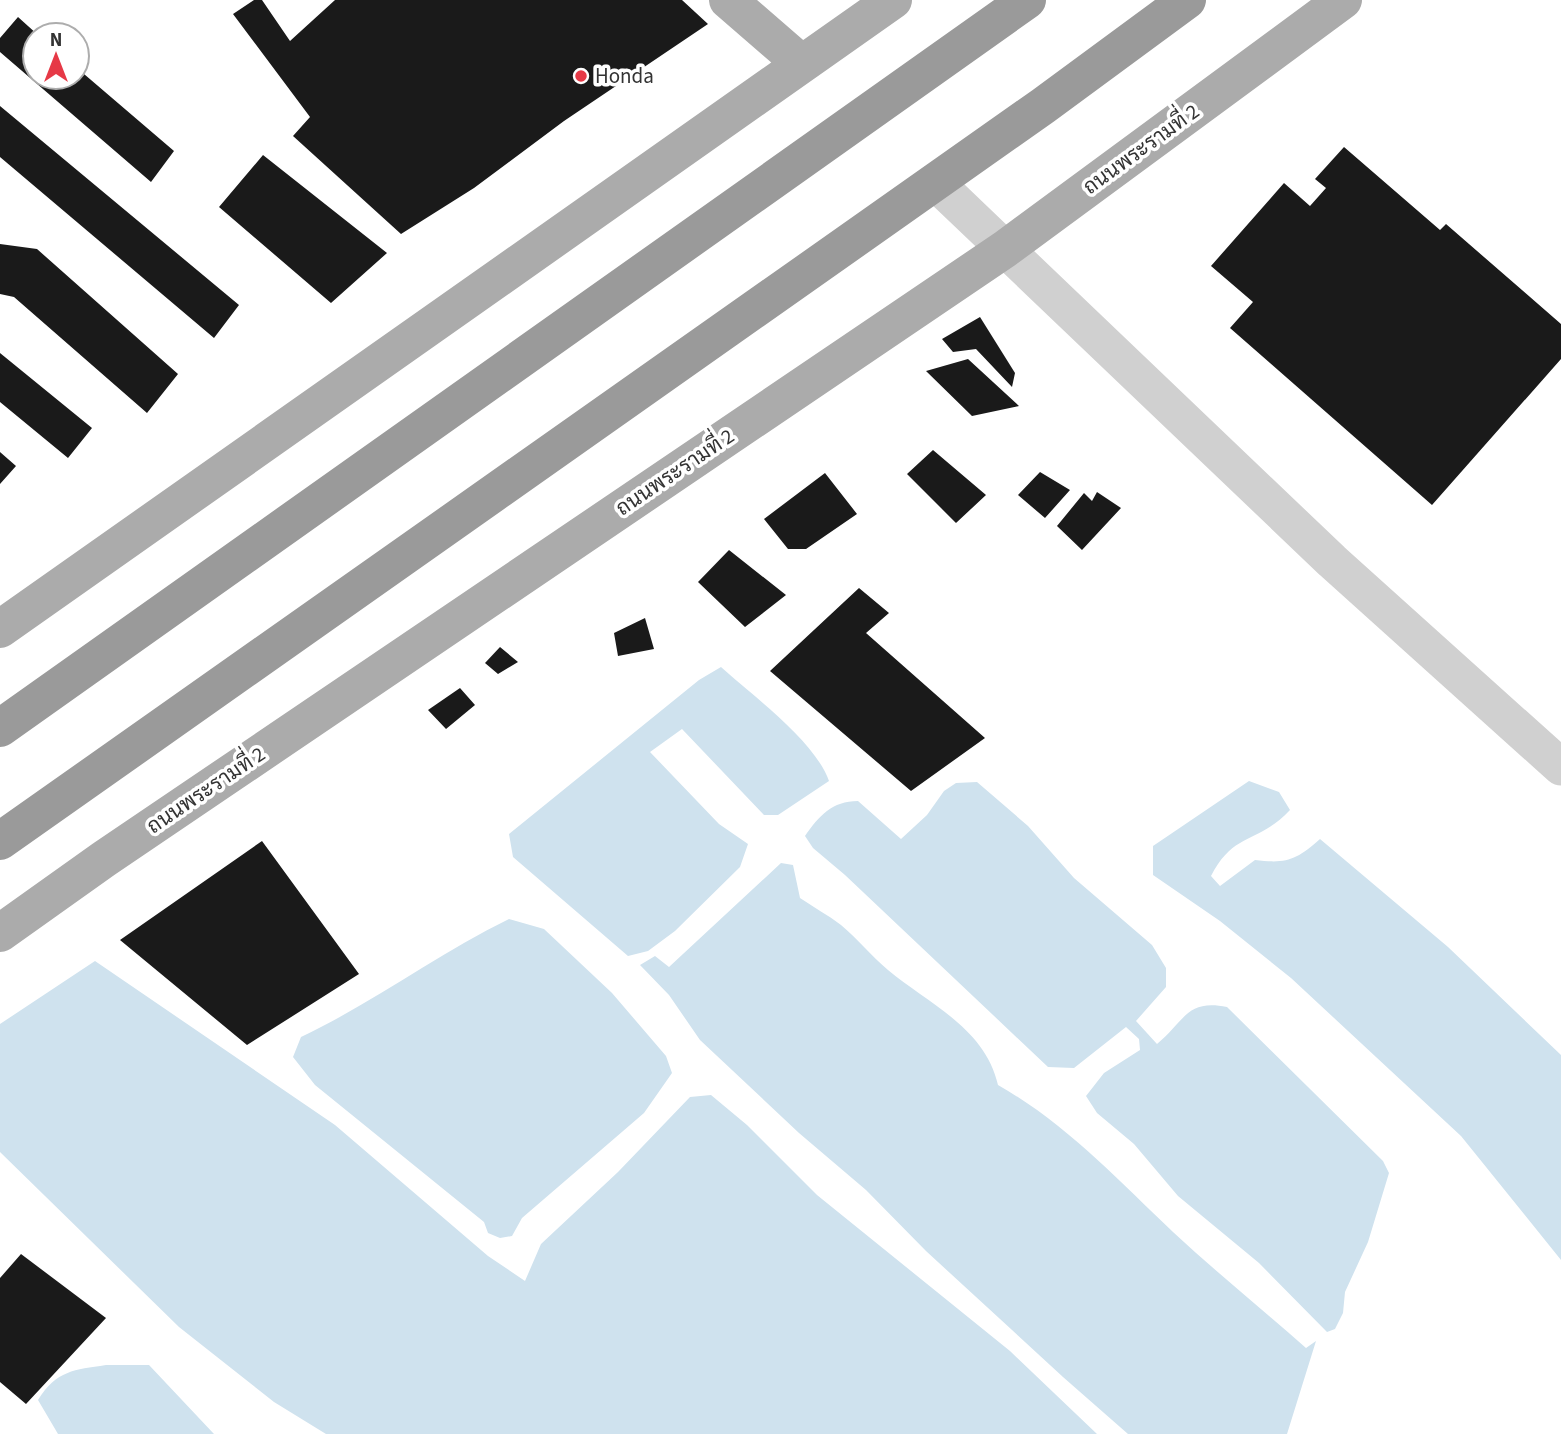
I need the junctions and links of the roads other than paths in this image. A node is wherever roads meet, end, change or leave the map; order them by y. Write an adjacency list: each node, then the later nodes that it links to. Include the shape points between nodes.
1 (728, 0): 6 (main road)
2 (893, 0): 6 (main road)
3 (1027, 0): 10 (highway)
4 (1187, 0): 7 (highway)
5 (1343, 0): 8 (main road, ถนนพระรามที่ 2)
6 (802, 64): 9 (main road)
7 (935, 182): 8 (lane); 12 (highway)
8 (1005, 249): 11 (lane, via 1332,562); 13 (main road, ถนนพระรามที่ 2)
9 (0, 629)
10 (0, 728)
11 (1561, 767)
12 (0, 841)
13 (0, 933)

